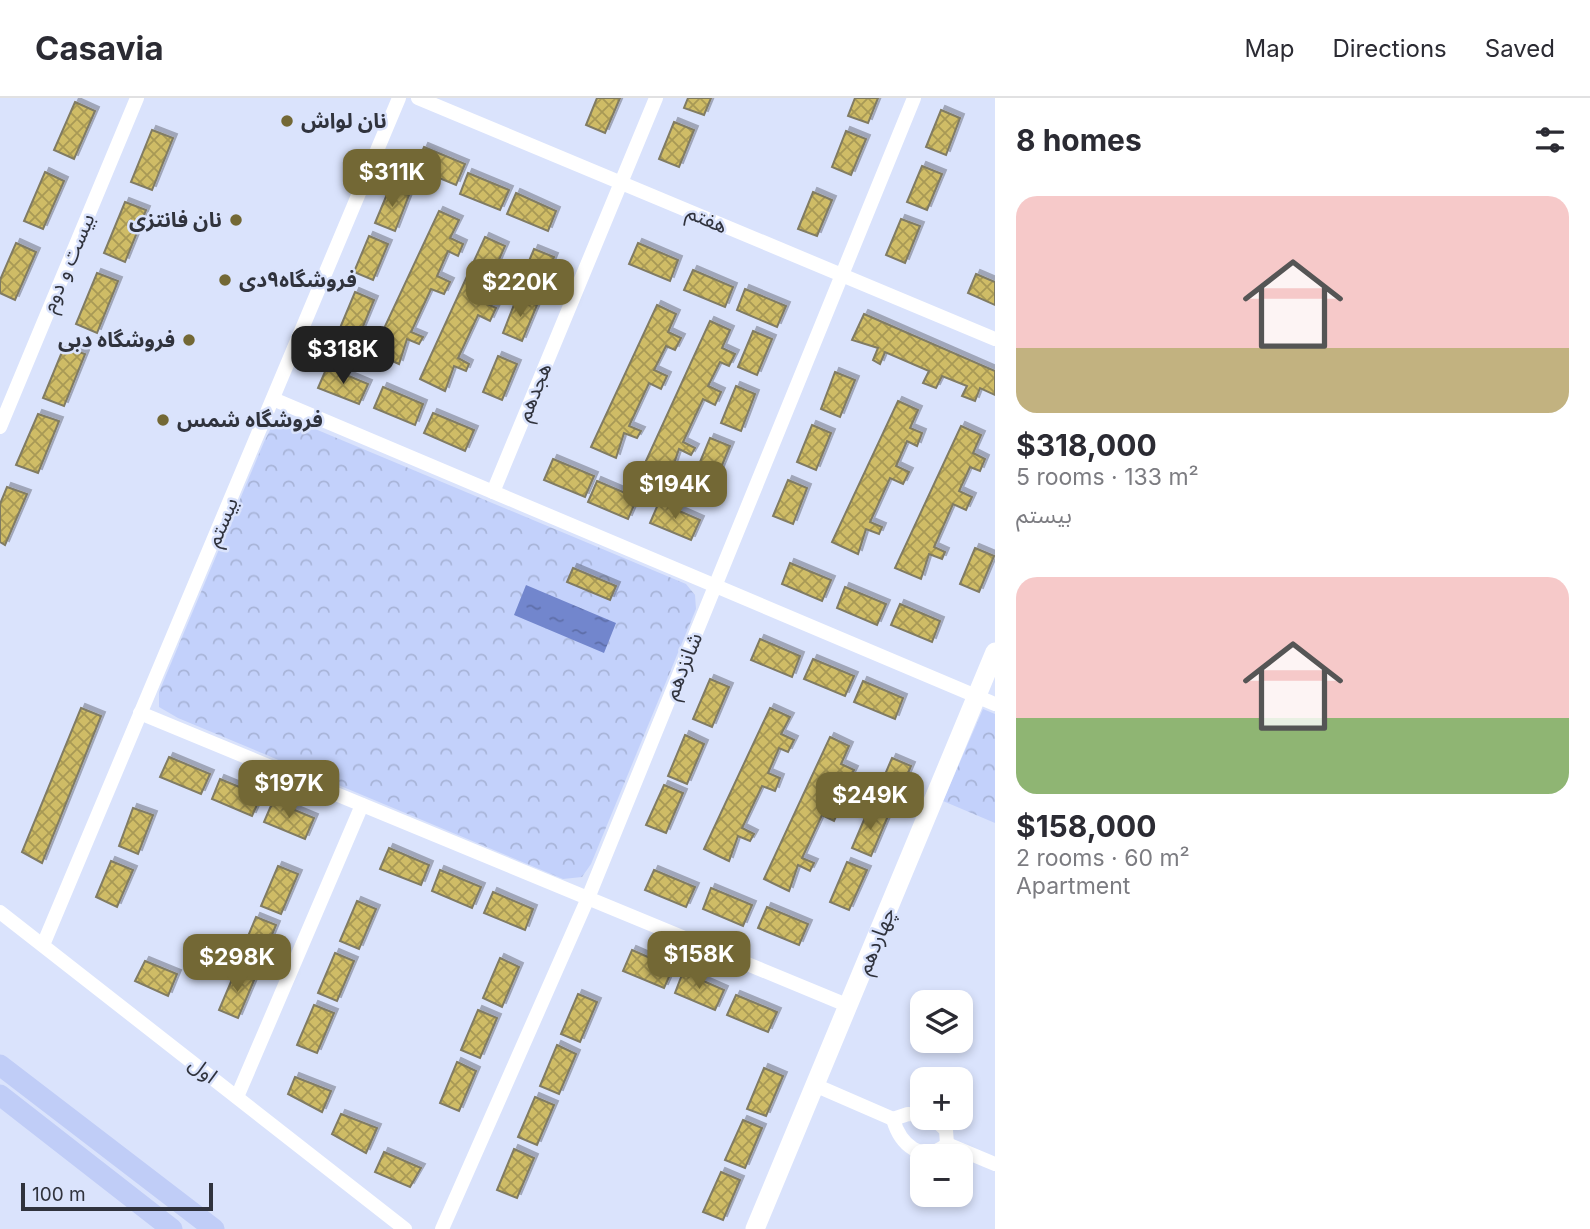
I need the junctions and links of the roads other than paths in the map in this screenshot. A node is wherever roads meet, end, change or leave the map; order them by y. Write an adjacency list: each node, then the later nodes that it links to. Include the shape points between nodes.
1 (137, 98): 10 (street, بیست و دوم)
2 (399, 98): 9 (street, بیستم)
3 (418, 98): 6 (street, هفتم)
4 (656, 98): 6 (street, هجدهم)
5 (914, 98): 7 (street, شانزدهم)
6 (621, 183): 7 (street, هفتم); 11 (street, هجدهم)
7 (842, 275): 8 (street, هفتم); 12 (street, شانزدهم)
8 (995, 339)
9 (273, 399): 11 (street); 16 (street, بیستم)
10 (0, 427)
11 (493, 492): 12 (street)
12 (716, 586): 14 (street); 18 (street, شانزدهم)
13 (995, 652): 14 (main road, چهاردهم)
14 (976, 696): 15 (street); 21 (main road, چهاردهم)
15 (995, 704)
16 (141, 713): 17 (street); 20 (street, بیستم)
17 (362, 805): 18 (street); 25 (street)
18 (588, 898): 21 (street); 36 (street, شانزدهم)
19 (0, 912): 20 (street, اول)
20 (43, 945): 25 (street, اول)
21 (849, 1006): 23 (main road, چهاردهم)
22 (0, 1065): 34 (main road)
23 (817, 1086): 27 (street); 37 (main road, چهاردهم)
24 (0, 1095): 33 (main road)
25 (237, 1097): 35 (street, اول)
26 (910, 1114): 27 (street)
27 (893, 1119): 30 (street, via 897,1134)
28 (946, 1130): 29 (street)
29 (947, 1144)
30 (910, 1146)
31 (973, 1155): 32 (street)
32 (995, 1164)
33 (172, 1229)
34 (214, 1229)
35 (405, 1229)
36 (442, 1229)
37 (755, 1229)

